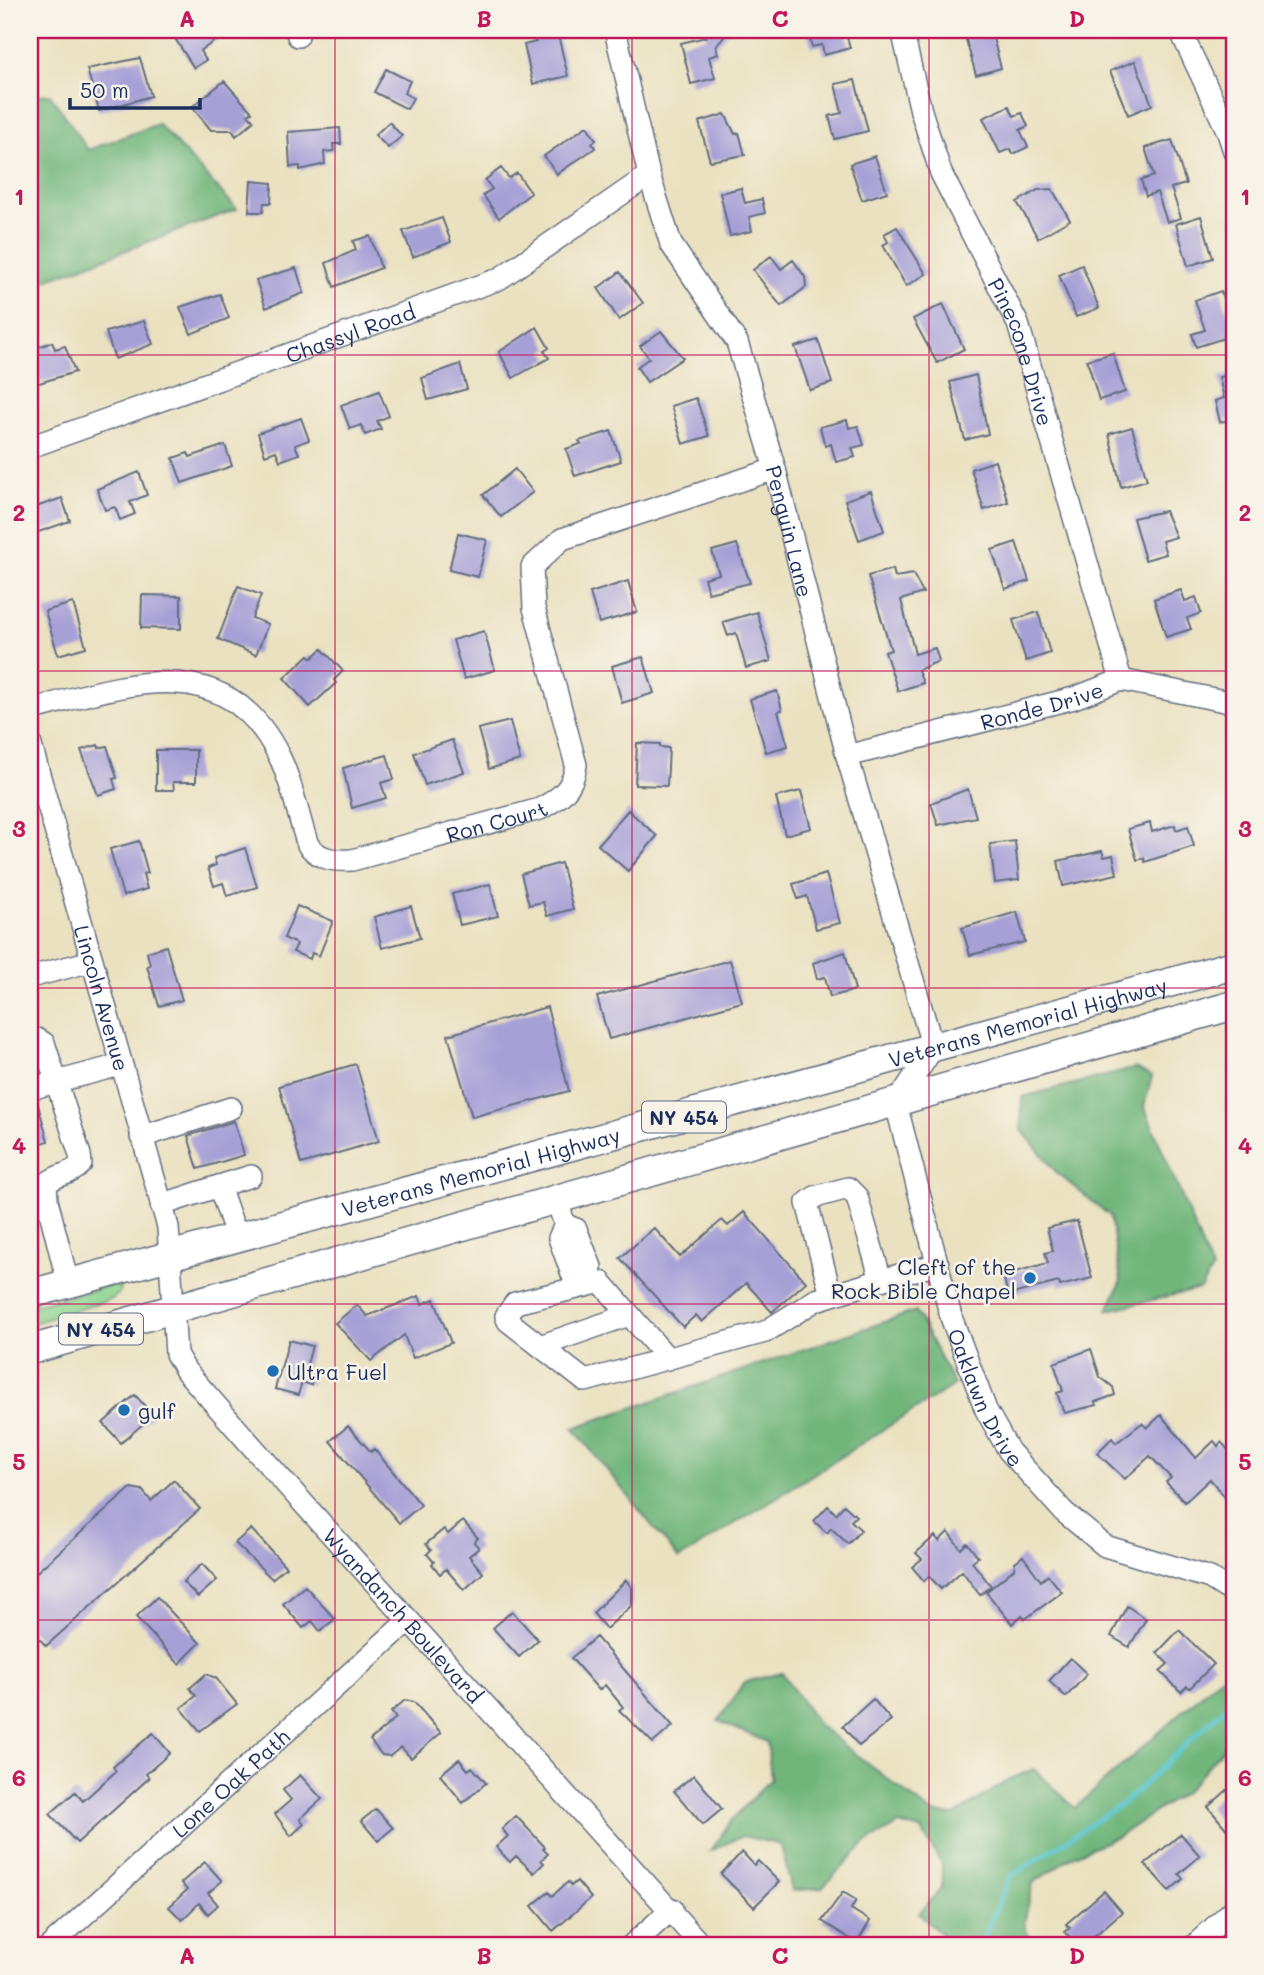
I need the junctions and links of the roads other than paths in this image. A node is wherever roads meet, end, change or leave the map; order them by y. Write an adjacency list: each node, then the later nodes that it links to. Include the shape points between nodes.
1 (615, 30): 5 (street, Penguin Lane)
2 (902, 30): 8 (street, Pinecone Drive, via 941,173 1018,324)
3 (1180, 30): 4 (street)
4 (1234, 151)
5 (649, 175): 6 (street, Chassyl Road, via 499,279); 7 (street, Penguin Lane, via 671,244 737,342)
6 (30, 446)
7 (775, 468): 10 (street, Ron Court, via 562,539 532,567 534,608 576,765 569,788 540,809 352,860 326,858 308,845 280,758 255,718 210,688 164,681 123,685); 12 (street, Penguin Lane)
8 (1121, 680): 9 (street, Ronde Drive); 12 (street, Ronde Drive, via 1074,698)
9 (1234, 703)
10 (30, 710)
11 (30, 742): 13 (street, Lincoln Avenue)
12 (848, 756): 19 (street, Penguin Lane)
13 (34, 772): 14 (street, Lincoln Avenue)
14 (92, 961): 16 (street); 20 (street, Lincoln Avenue)
15 (1234, 965): 19 (main road, Veterans Memorial Highway / NY 454)
16 (30, 977)
17 (1234, 1005): 23 (main road, Veterans Memorial Highway / NY 454)
18 (30, 1041): 21 (street, via 44,1043)
19 (933, 1048): 23 (street); 30 (main road, Veterans Memorial Highway / NY 454)
20 (120, 1065): 21 (street); 25 (street, Lincoln Avenue)
21 (57, 1081): 22 (street); 34 (street, via 81,1164 46,1184)
22 (30, 1089)
23 (896, 1104): 28 (main road, Veterans Memorial Highway / NY 454); 32 (street, Oaklawn Drive)
24 (231, 1108): 25 (street)
25 (141, 1137): 29 (street, Lincoln Avenue)
26 (251, 1176): 27 (street)
27 (219, 1186): 29 (street); 30 (street)
28 (556, 1198): 35 (street, via 565,1225 576,1229 591,1267); 38 (main road, Veterans Memorial Highway / NY 454)
29 (161, 1205): 31 (street, Lincoln Avenue)
30 (237, 1237): 31 (main road, Veterans Memorial Highway / NY 454)
31 (170, 1255): 34 (main road, Veterans Memorial Highway / NY 454); 38 (street, Wyandanch Boulevard)
32 (938, 1264): 33 (street); 43 (street, Oaklawn Drive, via 951,1317 986,1410 1024,1469 1064,1512 1105,1546 1210,1577)
33 (881, 1280): 37 (street); 37 (street, via 854,1191 848,1188 815,1197 807,1208)
34 (68, 1283): 36 (main road, NY 454)
35 (584, 1283): 39 (street, via 601,1282); 40 (street, via 508,1309 508,1321)
36 (30, 1294)
37 (831, 1295): 42 (street, via 765,1332)
38 (173, 1310): 41 (main road, NY 454); 44 (street, Wyandanch Boulevard, via 176,1354 186,1371)
39 (629, 1315): 40 (street); 42 (street)
40 (540, 1346): 42 (street, via 585,1381)
41 (30, 1350)
42 (668, 1359)
43 (1234, 1593)
44 (408, 1621): 45 (street, Wyandanch Boulevard); 47 (street, Lone Oak Path)
45 (672, 1909): 48 (street); 49 (street, Wyandanch Boulevard)
46 (1234, 1909): 50 (street)
47 (51, 1945)
48 (632, 1945)
49 (701, 1945)
50 (1195, 1945)

